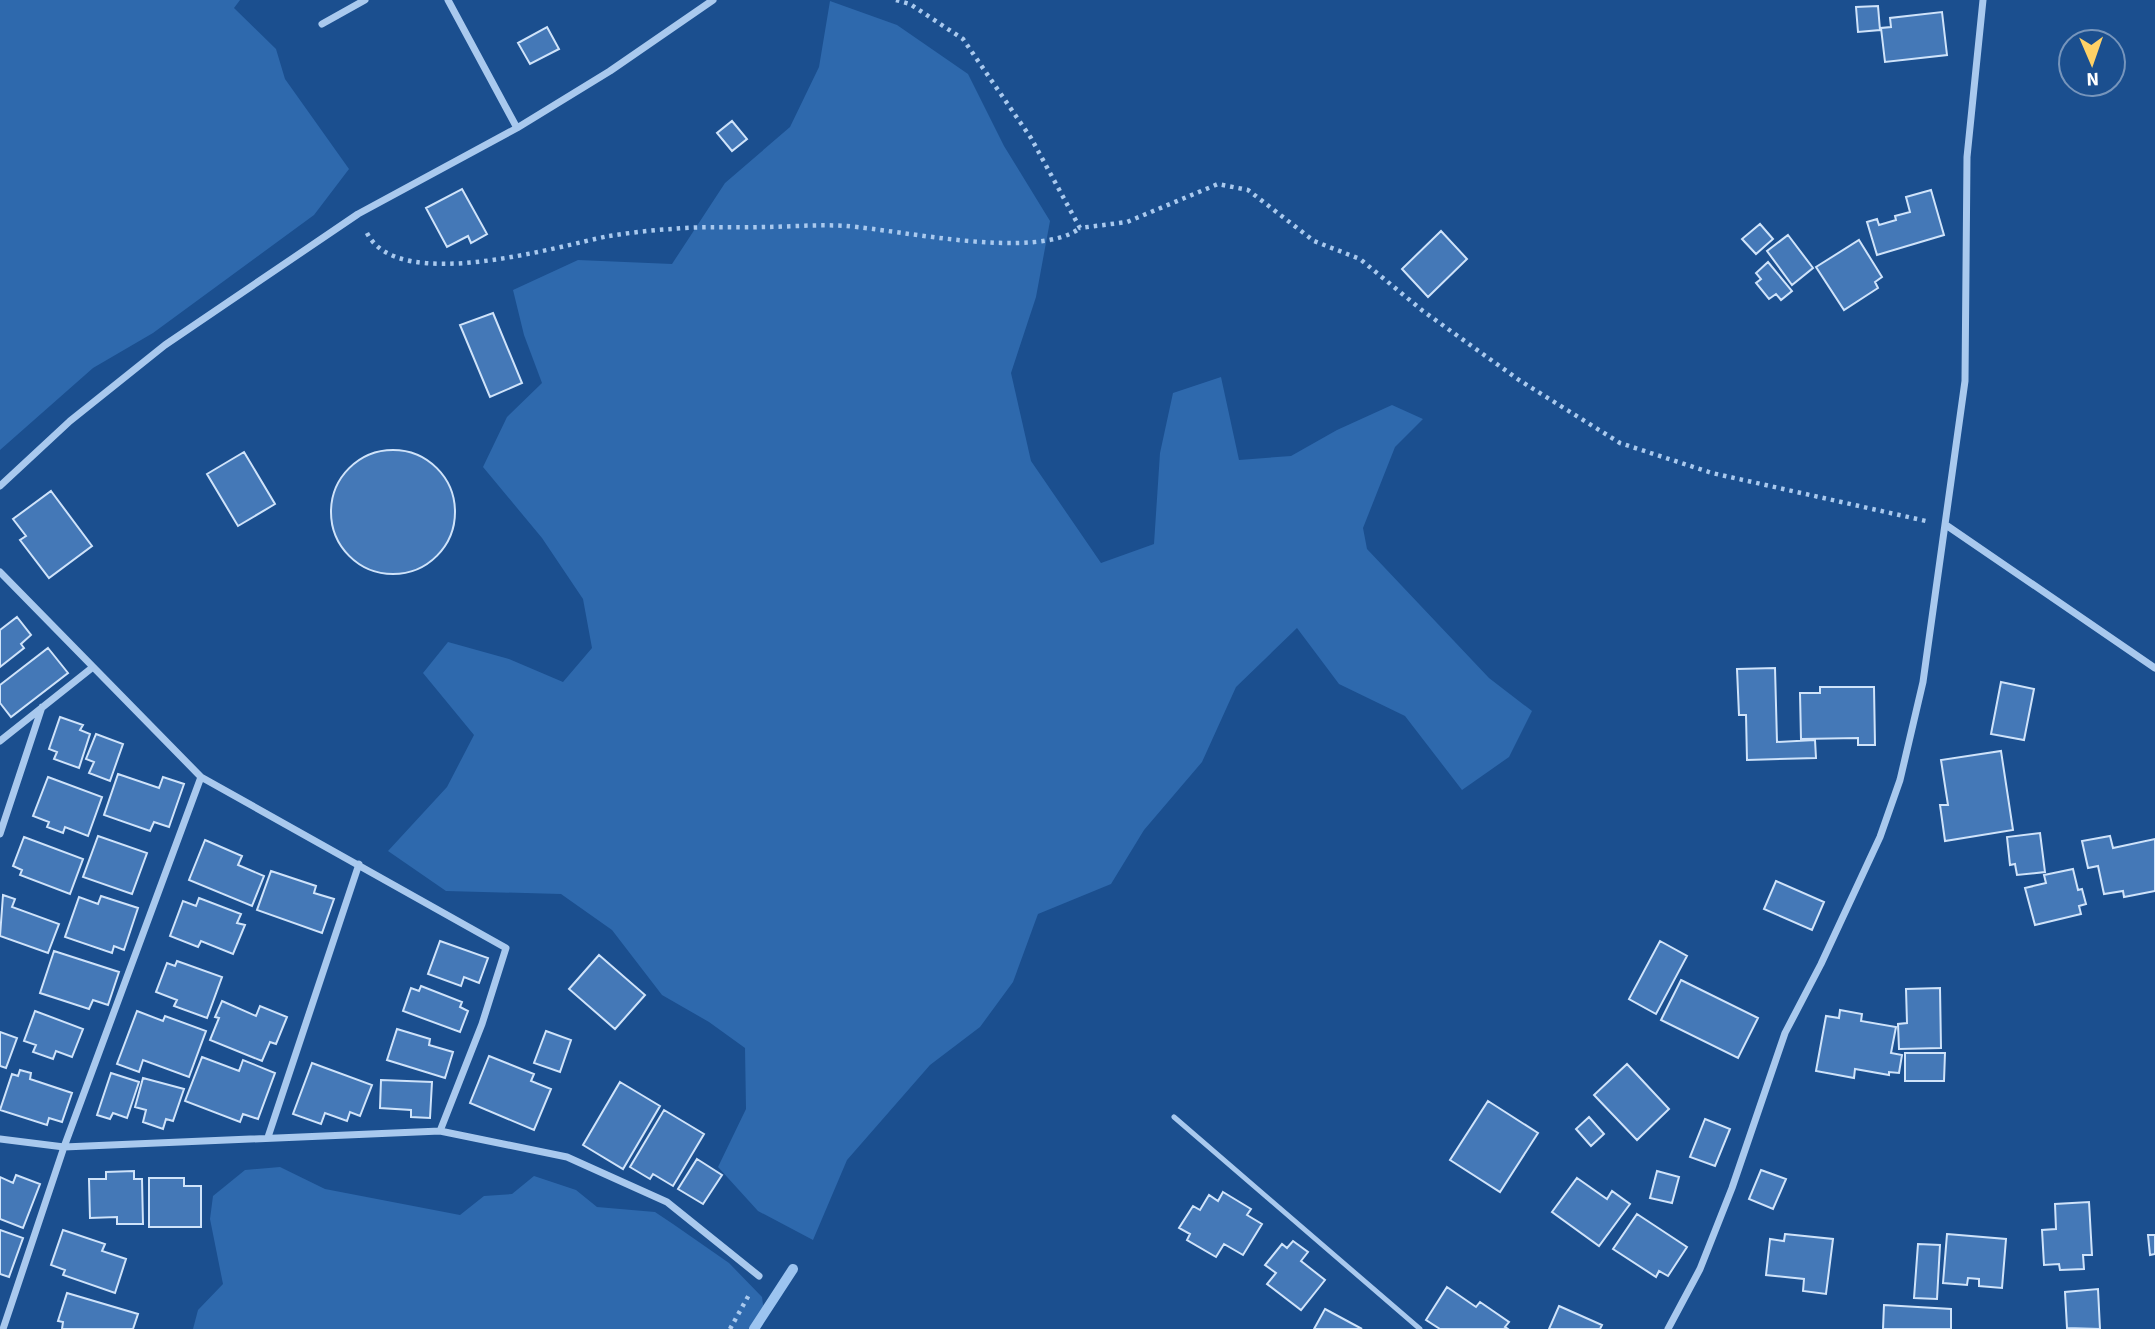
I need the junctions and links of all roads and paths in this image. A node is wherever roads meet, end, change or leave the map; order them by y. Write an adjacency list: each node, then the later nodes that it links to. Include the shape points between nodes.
1 (365, 0): 6 (street)
2 (448, 0): 7 (street)
3 (713, 0): 7 (street)
4 (897, 0): 9 (path, via 963,39 1031,138)
5 (1983, 0): 11 (street, via 1967,157 1965,381)
6 (322, 24)
7 (517, 128): 8 (street)
8 (358, 214): 9 (path, via 370,239 389,254 437,264 511,258 608,236 673,228 845,226 974,242 1070,236); 10 (street, via 164,345 70,421)
9 (1080, 228): 11 (path, via 1127,222 1218,184 1248,190 1314,241 1360,259 1500,366 1620,443 1712,473)
10 (0, 486)
11 (1946, 525): 14 (street); 29 (street, via 1923,682 1892,803 1821,964 1785,1033 1700,1269)
12 (0, 572): 13 (street)
13 (93, 667): 15 (street); 17 (street)
14 (2155, 668)
15 (42, 707): 16 (street); 18 (street)
16 (0, 741)
17 (201, 777): 19 (street); 24 (street)
18 (0, 834)
19 (359, 864): 21 (street, via 506,948); 22 (street)
20 (1174, 1117): 28 (lane)
21 (440, 1132): 22 (street); 25 (street, via 567,1157 667,1202)
22 (268, 1138): 24 (street)
23 (0, 1139): 24 (street)
24 (64, 1147): 26 (street)
25 (759, 1276): 27 (path)
26 (3, 1329)
27 (730, 1329)
28 (1420, 1329)
29 (1668, 1329)

